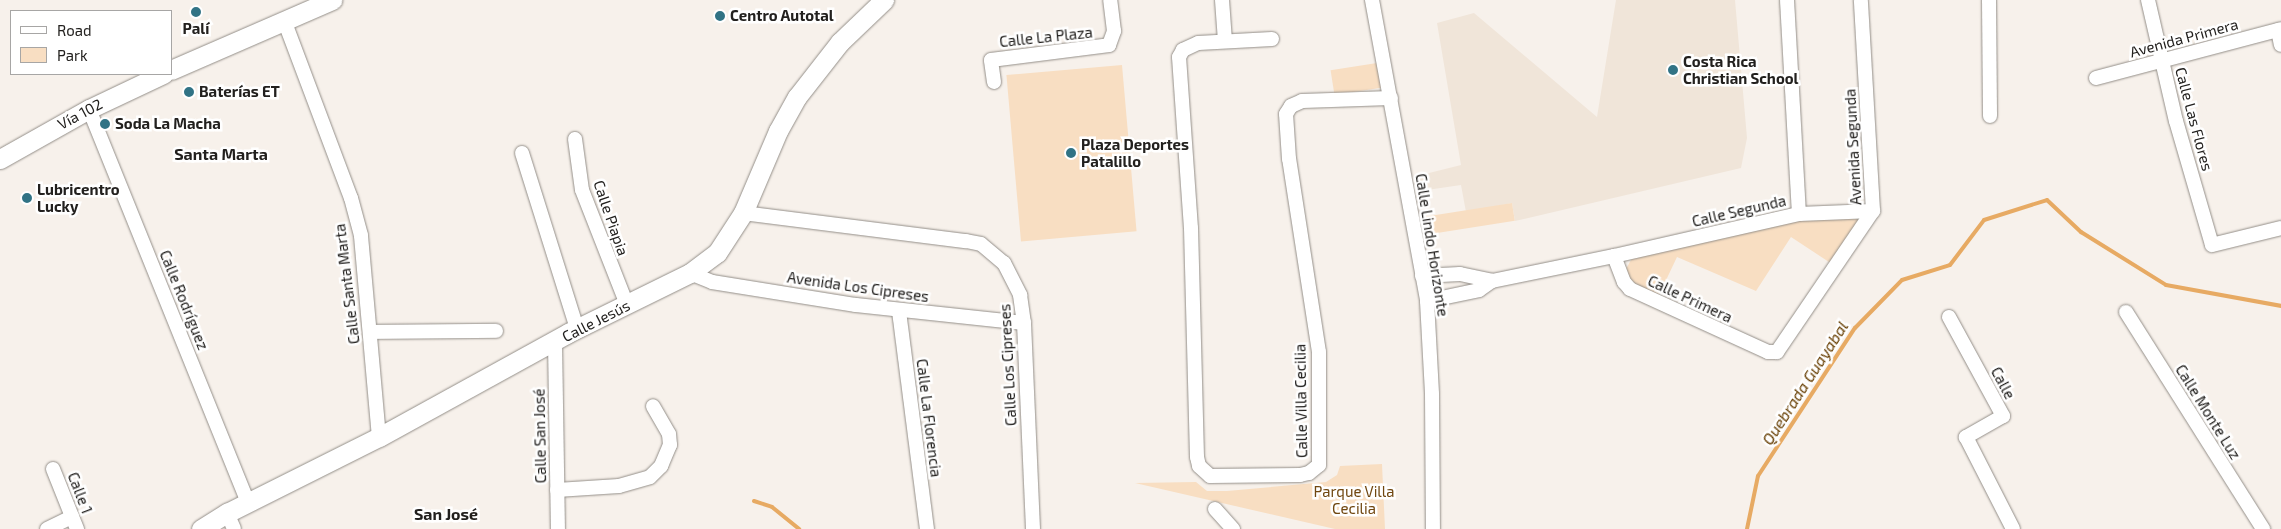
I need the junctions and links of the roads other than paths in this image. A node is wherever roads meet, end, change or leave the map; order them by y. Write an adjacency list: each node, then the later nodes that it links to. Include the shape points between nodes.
1 (884, 0): 27 (street, Calle Jesús, via 840,42 797,97 778,131)
2 (1110, 0): 19 (street, Calle La Plaza, via 1114,31 1109,44 991,60)
3 (1222, 0): 13 (street)
4 (1372, 0): 20 (street, Calle Lindo Horizonte)
5 (1787, 0): 28 (street)
6 (1861, 0): 26 (street, Avenida Segunda)
7 (1989, 0): 22 (street)
8 (2148, 0): 15 (street, Calle Las Flores)
9 (320, 2): 10 (street)
10 (284, 20): 16 (street); 42 (street, Calle Santa Marta, via 361,236)
11 (2279, 30): 14 (street); 15 (street, Avenida Primera)
12 (1272, 39): 13 (street)
13 (1225, 41): 20 (street, Calle Villa Cecilia, via 1189,46 1179,57 1191,228 1199,466 1210,476 1309,473 1319,465 1319,352 1287,151 1286,114 1291,106 1302,101)
14 (2281, 45)
15 (2162, 61): 18 (street, Avenida Primera); 29 (street, Calle Las Flores, via 2212,245)
16 (172, 70)
17 (161, 75): 21 (street, Vía 102)
18 (2096, 78)
19 (994, 82)
20 (1391, 98): 32 (street, Calle Lindo Horizonte)
21 (89, 108): 25 (street, Vía 102); 49 (street, Calle Rodríguez)
22 (1990, 116)
23 (575, 139): 35 (street, Calle Piapia, via 582,190)
24 (522, 153): 40 (street)
25 (0, 159)
26 (1873, 211): 28 (street, Calle Segunda); 44 (street, Avenida Segunda)
27 (743, 212): 31 (street, Calle Jesús, via 717,252); 39 (street, Calle Los Cipreses, via 981,244 993,252 1013,276)
28 (1799, 214): 30 (street, Calle Segunda)
29 (2281, 228)
30 (1614, 256): 33 (street); 44 (street, Calle Primera, via 1630,289 1768,352)
31 (690, 273): 35 (street, Calle Jesús); 36 (street, Avenida Los Cipreses, via 712,282)
32 (1422, 276): 33 (street, via 1460,274); 34 (street, Calle Lindo Horizonte)
33 (1492, 282): 34 (street, via 1479,290)
34 (1427, 300): 59 (street, Calle Lindo Horizonte, via 1432,394)
35 (627, 305): 40 (street, Calle Jesús)
36 (899, 311): 39 (street, Avenida Los Cipreses); 56 (street, Calle La Florencia)
37 (2126, 312): 61 (street, Calle Monte Luz)
38 (1949, 317): 60 (street, Calle, via 2003,416 1966,437)
39 (1024, 322): 57 (street, Calle Los Cipreses)
40 (577, 329): 43 (street, Calle Jesús)
41 (496, 331): 42 (street)
42 (370, 332): 46 (street, Calle Santa Marta)
43 (555, 342): 46 (street, Calle Jesús); 48 (street, Calle San José)
44 (1777, 352)
45 (653, 406): 48 (street, via 669,434 670,445 668,455 650,477 619,486)
46 (379, 437): 49 (street, Calle Jesús)
47 (53, 469): 52 (street, Calle 1)
48 (557, 490): 55 (street, Calle San José)
49 (248, 503): 51 (street, Calle Jesús)
50 (1215, 509): 58 (street)
51 (230, 521): 54 (street, Calle Jesús)
52 (74, 523): 53 (street)
53 (47, 529)
54 (201, 529)
55 (558, 529)
56 (926, 529)
57 (1033, 529)
58 (1233, 529)
59 (1433, 529)
60 (2013, 529)
61 (2263, 529)

